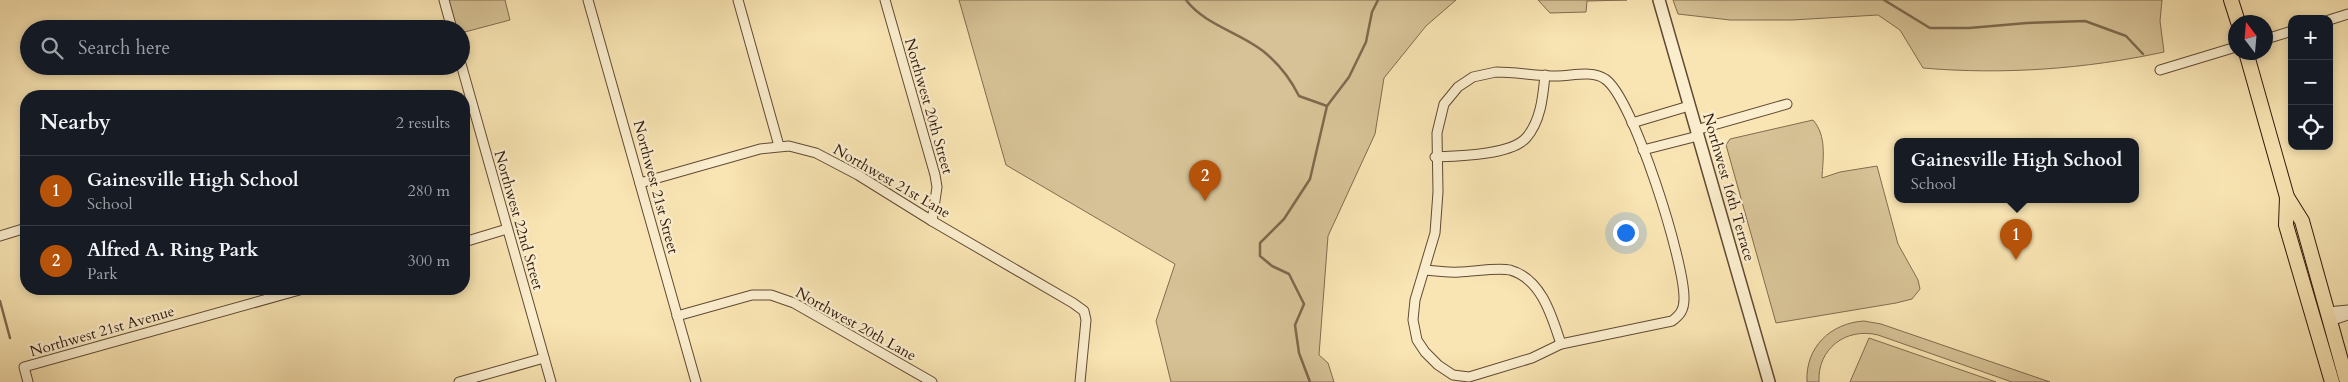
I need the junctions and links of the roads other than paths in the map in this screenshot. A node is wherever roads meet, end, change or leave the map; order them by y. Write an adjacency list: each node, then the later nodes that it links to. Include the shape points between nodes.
1 (444, 0): 10 (street)
2 (588, 0): 27 (street, Northwest 21st Street)
3 (738, 0): 24 (street)
4 (885, 0): 29 (street, Northwest 20th Street, via 935,175 937,187)
5 (1659, 0): 20 (street, Northwest 16th Terrace)
6 (2231, 0): 8 (main road)
7 (2348, 14): 9 (street)
8 (2236, 15)
9 (2333, 19)
10 (450, 20)
11 (2288, 32): 12 (street)
12 (2273, 37)
13 (2228, 49): 15 (street)
14 (2248, 60): 28 (main road)
15 (2160, 70)
16 (463, 75): 18 (street, Northwest 22nd Street)
17 (1544, 75): 22 (street, via 1586,74 1605,79 1616,92); 26 (street, via 1536,123 1525,139 1489,152); 26 (street, via 1496,72 1472,77 1458,87 1444,104 1437,133)
18 (466, 90)
19 (1787, 104): 23 (street)
20 (1689, 106): 22 (street); 23 (street, Northwest 16th Terrace)
21 (470, 110): 32 (street, Northwest 22nd Street)
22 (1632, 123): 25 (street)
23 (1697, 133): 25 (street); 50 (street, Northwest 16th Terrace)
24 (779, 146): 27 (street, Northwest 21st Lane); 29 (street, Northwest 21st Lane, via 816,153)
25 (1643, 150): 41 (street, via 1662,200 1679,261 1684,301 1682,313 1672,321 1645,328)
26 (1436, 157): 35 (street, via 1435,233)
27 (640, 182): 39 (street, Northwest 21st Street)
28 (2287, 197): 30 (main road); 40 (main road, via 2302,221)
29 (932, 221): 49 (street, Northwest 21st Lane, via 1073,302 1084,312)
30 (2286, 224): 40 (main road, via 2300,241 2322,313); 51 (main road)
31 (20, 230): 33 (street)
32 (507, 230): 34 (street); 42 (street, Northwest 22nd Street)
33 (0, 236)
34 (470, 240)
35 (1425, 270): 41 (street, via 1510,270 1538,290 1548,306); 43 (street, via 1415,300 1413,320 1417,340)
36 (282, 295): 44 (street, Northwest 21st Avenue, via 24,367)
37 (2348, 310): 40 (street)
38 (2348, 315): 40 (street)
39 (677, 316): 47 (street, Northwest 21st Street); 48 (street, Northwest 20th Lane, via 752,295 770,295 794,304)
40 (2329, 317): 52 (main road)
41 (1562, 344): 43 (street, via 1496,370)
42 (544, 358): 45 (street); 46 (street, Northwest 22nd Street)
43 (1453, 378)
44 (28, 382)
45 (459, 382)
46 (551, 382)
47 (696, 382)
48 (932, 382)
49 (1080, 382)
50 (1769, 382)
51 (2332, 382)
52 (2348, 382)

